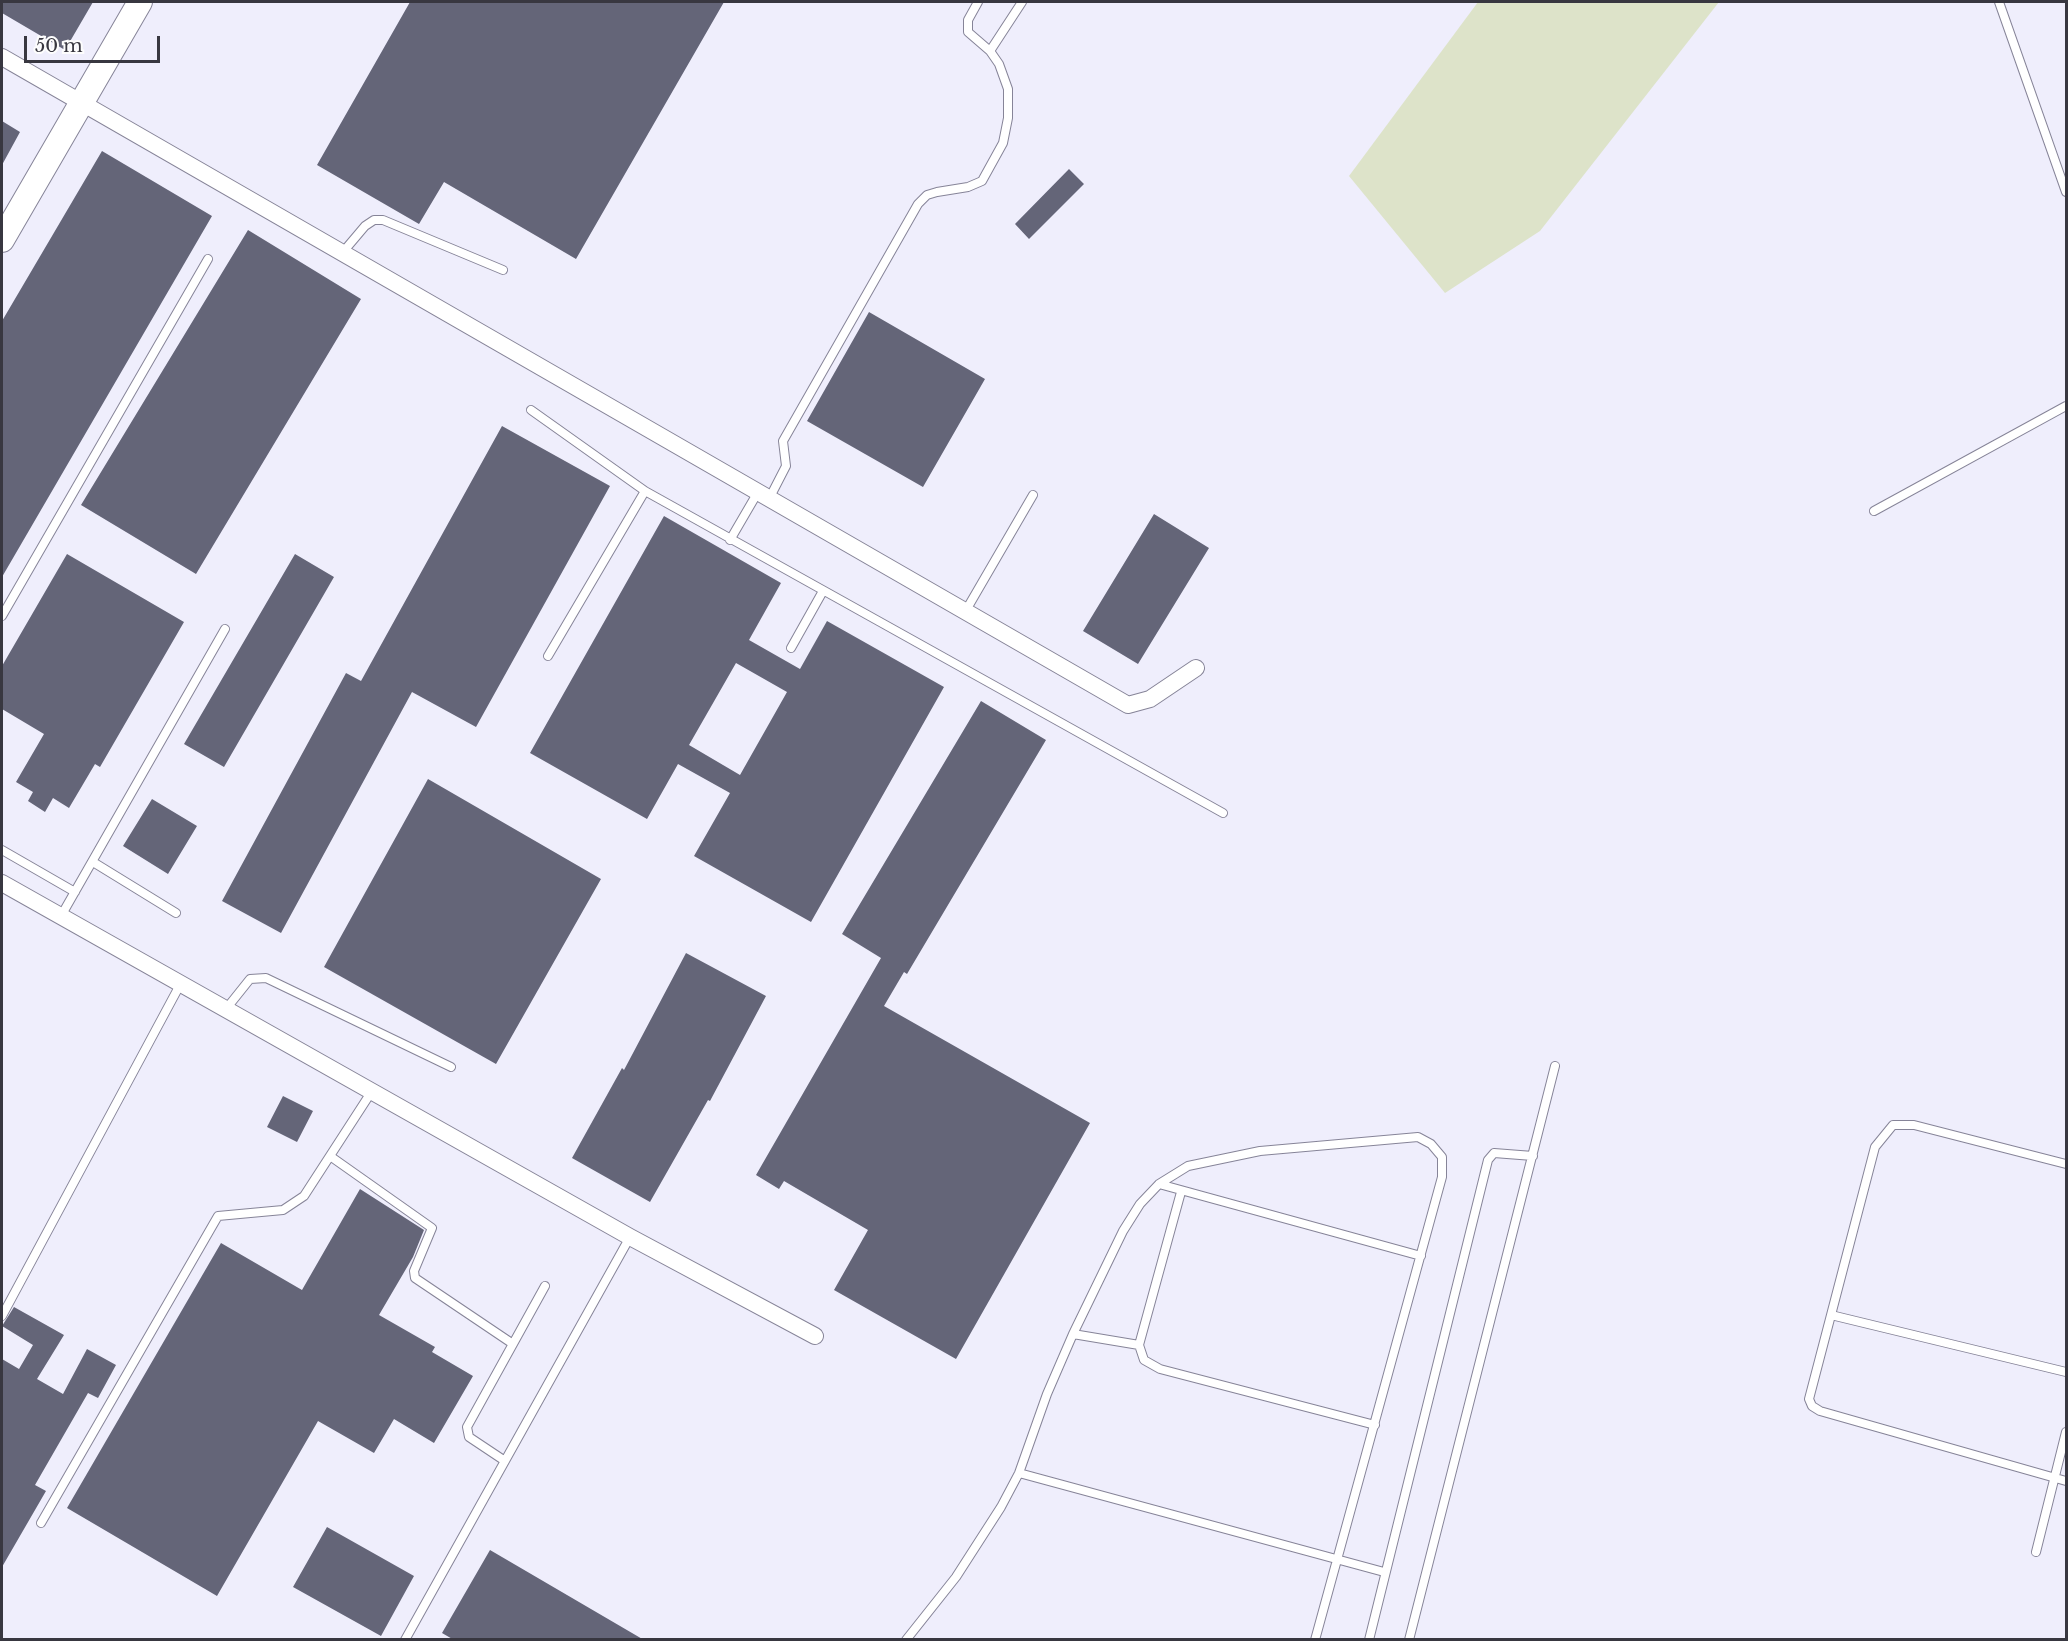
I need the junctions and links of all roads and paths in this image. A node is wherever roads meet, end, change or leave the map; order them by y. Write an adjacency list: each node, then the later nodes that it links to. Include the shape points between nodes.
1 (140, 2): 7 (street)
2 (978, 2): 5 (lane, via 968,20 968,32)
3 (1022, 2): 5 (lane)
4 (1999, 2): 8 (lane)
5 (990, 51): 17 (lane, via 1008,89 1003,143 993,165 982,181 968,188 927,195 918,204 783,441 786,466)
6 (2, 57): 7 (street)
7 (82, 103): 9 (street); 10 (street)
8 (2067, 192)
9 (2, 240)
10 (343, 252): 12 (lane, via 365,226 383,220); 17 (street)
11 (208, 260): 22 (lane)
12 (503, 270)
13 (2067, 406): 18 (lane)
14 (531, 410): 15 (lane)
15 (645, 491): 19 (lane); 25 (lane)
16 (1034, 495): 21 (lane)
17 (764, 496): 19 (lane); 21 (street)
18 (1874, 511)
19 (730, 540): 20 (lane)
20 (823, 591): 24 (lane); 27 (lane)
21 (965, 612): 26 (street, via 1128,705 1150,699)
22 (2, 616)
23 (225, 629): 29 (lane)
24 (791, 648)
25 (548, 656)
26 (1196, 668)
27 (1223, 813)
28 (2, 850): 31 (lane)
29 (93, 862): 31 (lane); 32 (lane)
30 (2, 883): 33 (street)
31 (75, 892): 33 (lane)
32 (176, 913)
33 (62, 916): 34 (street)
34 (181, 983): 35 (street); 48 (lane)
35 (226, 1009): 37 (lane, via 250,979 266,978); 38 (street)
36 (1555, 1066): 40 (lane)
37 (451, 1067)
38 (372, 1091): 39 (lane); 44 (street)
39 (330, 1156): 51 (lane, via 432,1228 414,1271 415,1278); 60 (lane, via 304,1196 283,1210 218,1216)
40 (1533, 1156): 63 (lane, via 1494,1153 1488,1160); 68 (lane)
41 (2067, 1164): 47 (lane, via 1914,1125 1893,1125 1875,1147)
42 (1159, 1184): 43 (lane); 45 (lane, via 1188,1166 1260,1151 1418,1137 1442,1157 1442,1177); 49 (lane, via 1123,1231)
43 (1181, 1192): 45 (lane); 52 (lane)
44 (630, 1237): 50 (street); 56 (lane)
45 (1421, 1257): 54 (lane)
46 (545, 1286): 51 (lane)
47 (1830, 1315): 53 (lane); 58 (lane, via 1809,1390 1812,1406)
48 (2, 1316)
49 (1073, 1334): 52 (lane); 57 (lane)
50 (815, 1336)
51 (513, 1344): 56 (lane, via 466,1426 469,1437)
52 (1139, 1346): 54 (lane, via 1144,1360 1160,1369)
53 (2067, 1372)
54 (1375, 1425): 62 (lane)
55 (2067, 1432): 58 (lane)
56 (505, 1461): 64 (lane)
57 (1019, 1473): 62 (lane); 65 (lane, via 956,1577)
58 (2054, 1478): 59 (lane); 61 (lane)
59 (2067, 1481)
60 (41, 1523)
61 (2036, 1552)
62 (1339, 1559): 63 (lane); 66 (lane)
63 (1384, 1572): 67 (lane)
64 (405, 1640)
65 (906, 1640)
66 (1315, 1640)
67 (1369, 1640)
68 (1409, 1640)

